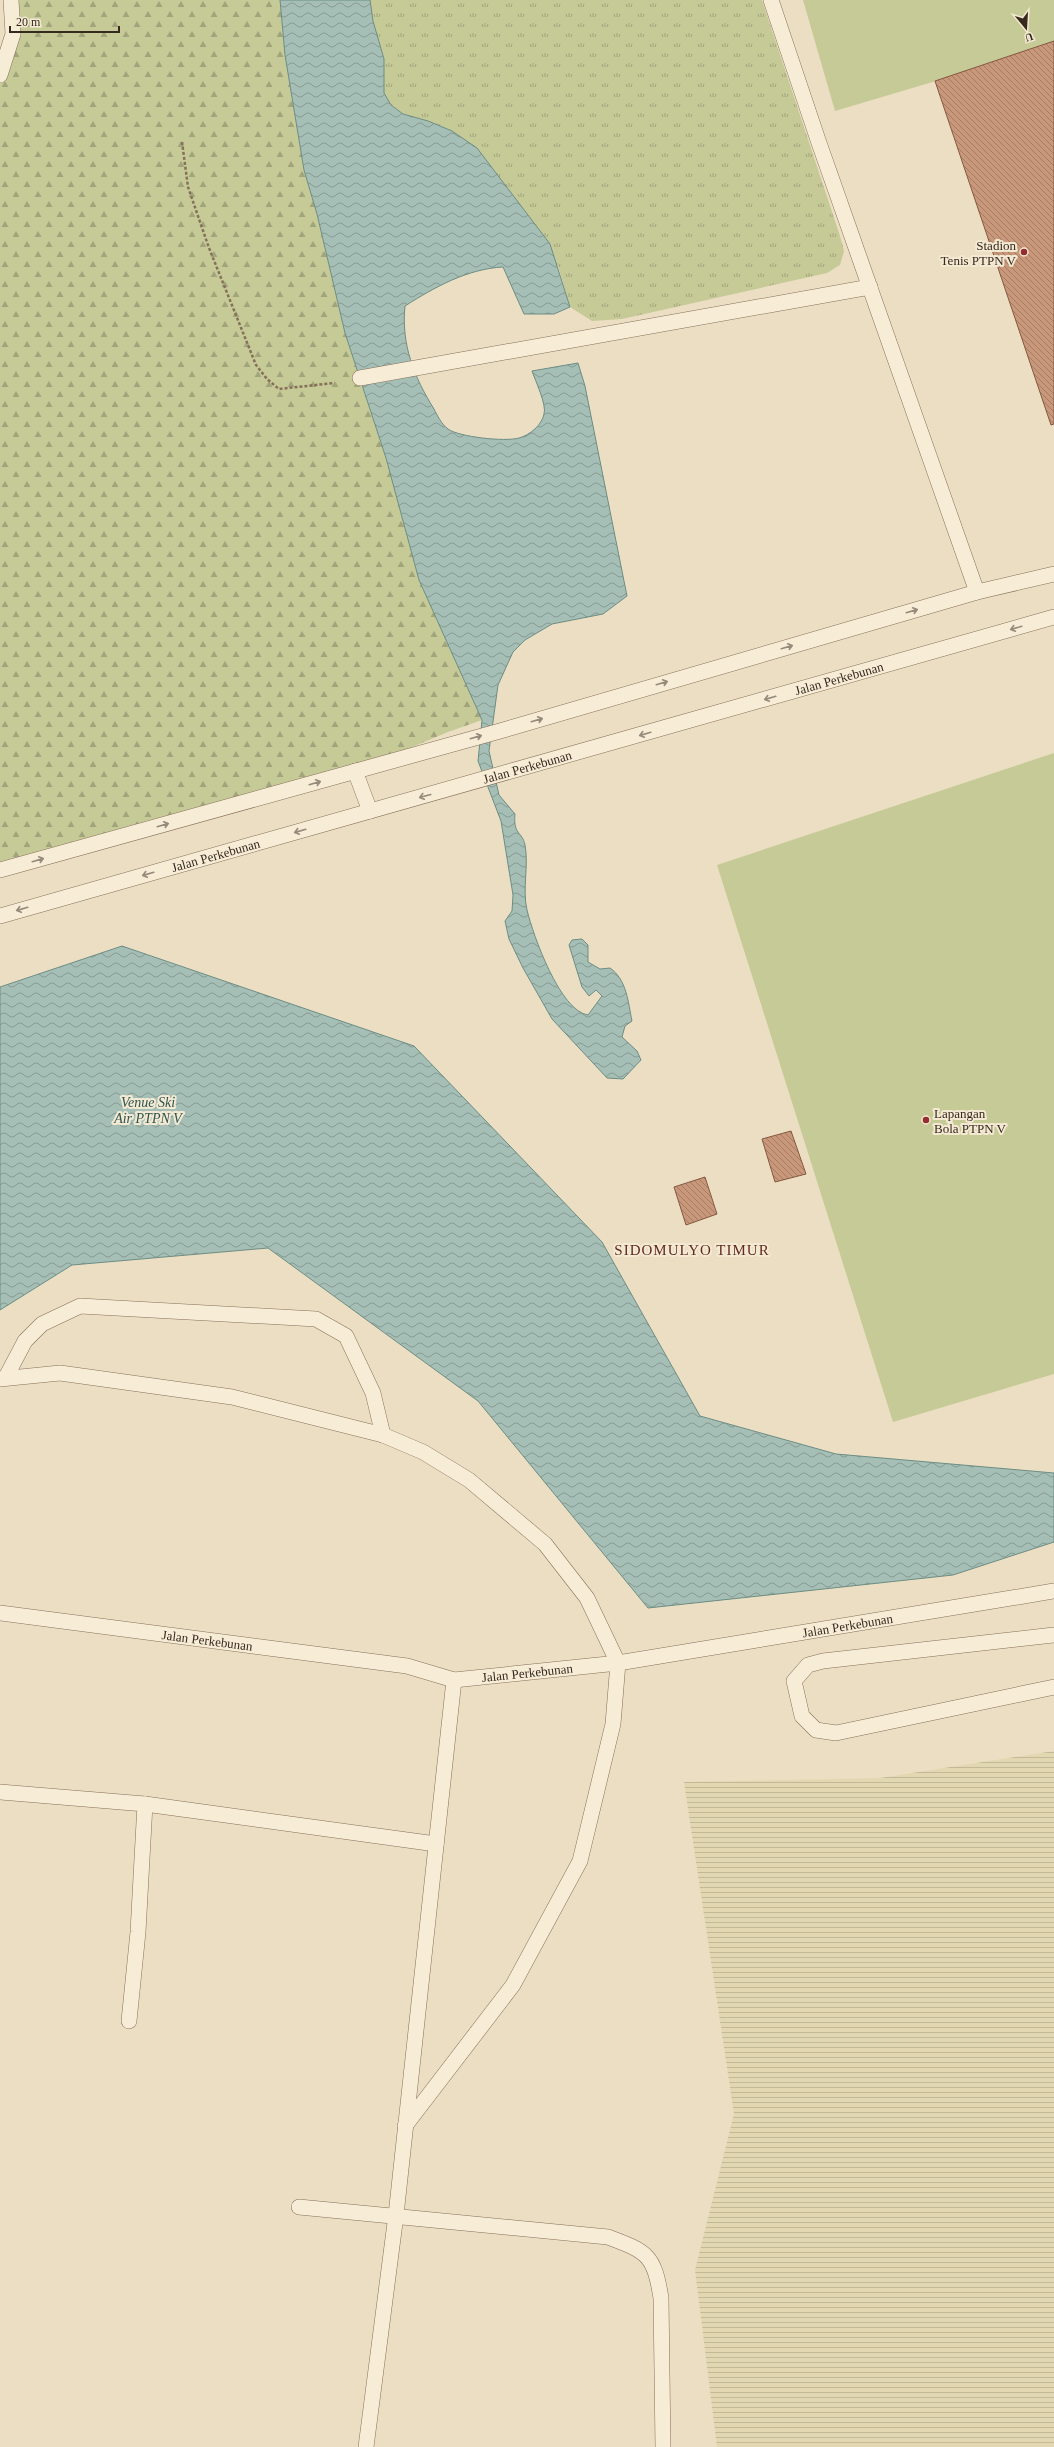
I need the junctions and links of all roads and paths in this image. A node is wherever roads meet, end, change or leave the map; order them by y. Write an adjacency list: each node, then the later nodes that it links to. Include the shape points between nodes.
1 (11, 0): 3 (lane, via 13,34)
2 (771, 0): 5 (lane)
3 (0, 75)
4 (182, 142): 6 (path, via 188,187 209,248 256,365 280,389 318,386)
5 (870, 287): 6 (lane); 8 (lane)
6 (360, 378)
7 (1054, 574): 8 (lane)
8 (977, 592): 10 (lane, one-way to 8)
9 (1054, 617): 11 (lane, Jalan Perkebunan, one-way to 11)
10 (355, 771): 11 (lane); 12 (lane, one-way to 10)
11 (370, 811): 13 (lane, Jalan Perkebunan, one-way to 13)
12 (0, 870)
13 (0, 916)
14 (3, 1378): 15 (lane, via 60,1374 232,1397); 15 (lane, via 26,1341 42,1324 80,1306 316,1319 346,1336 374,1393)
15 (383, 1435): 19 (lane, via 423,1452 469,1480 545,1544 587,1598)
16 (1054, 1591): 19 (lane, Jalan Perkebunan)
17 (0, 1613): 20 (lane, Jalan Perkebunan, via 407,1666)
18 (1054, 1635): 21 (lane, via 822,1661 808,1665 794,1681 802,1716 816,1730 836,1733)
19 (618, 1663): 20 (lane, Jalan Perkebunan); 26 (lane, via 613,1724 580,1861 513,1985)
20 (454, 1680): 24 (lane)
21 (1054, 1687)
22 (0, 1792): 23 (lane)
23 (145, 1804): 24 (lane); 25 (lane, via 138,1932)
24 (436, 1844): 26 (lane)
25 (129, 2021)
26 (406, 2126): 28 (lane)
27 (300, 2207): 28 (lane)
28 (396, 2215): 29 (lane); 30 (lane, via 608,2238 636,2247 651,2260 658,2277 661,2298)
29 (366, 2447)
30 (663, 2447)

